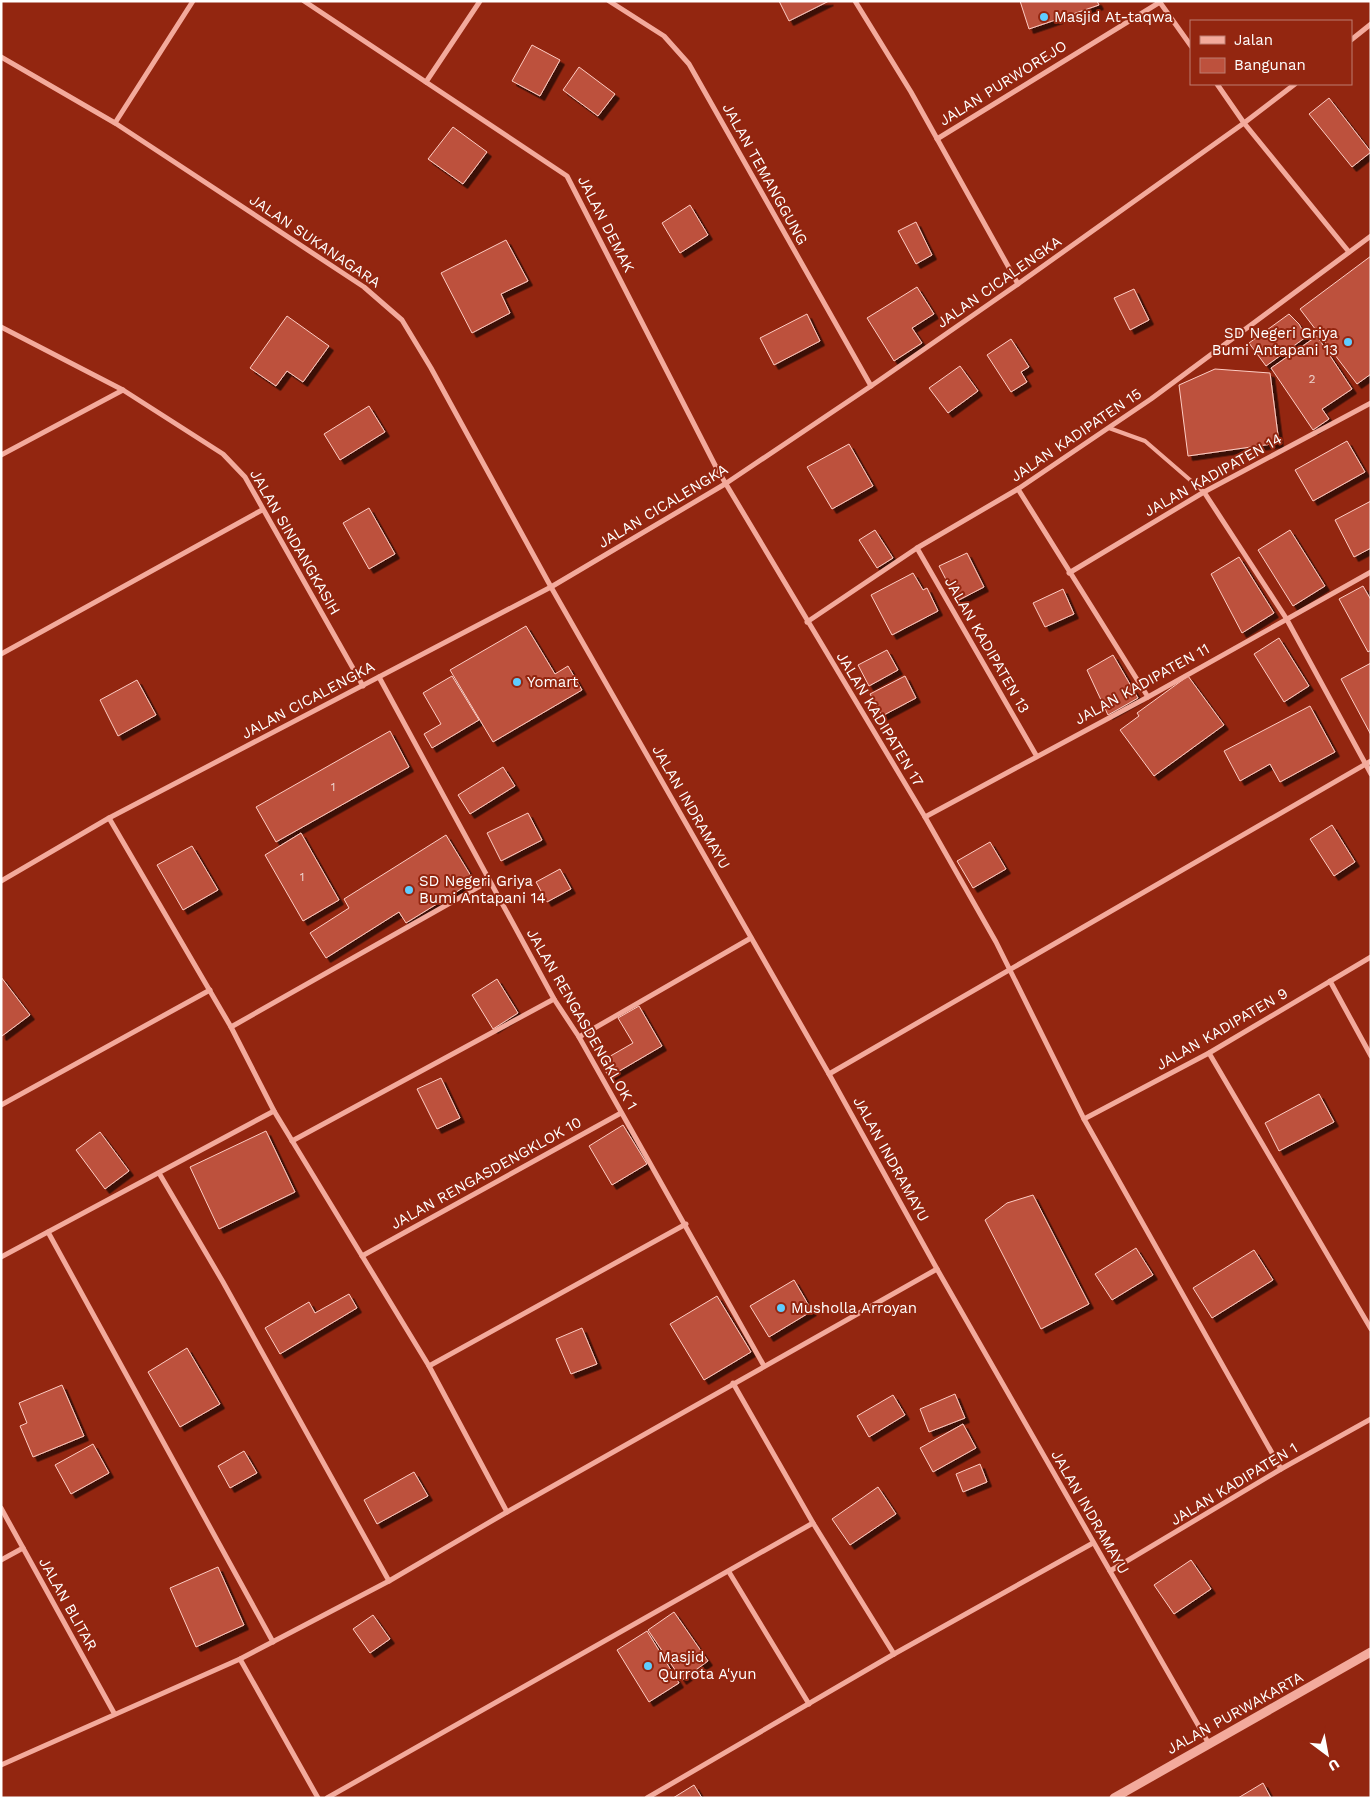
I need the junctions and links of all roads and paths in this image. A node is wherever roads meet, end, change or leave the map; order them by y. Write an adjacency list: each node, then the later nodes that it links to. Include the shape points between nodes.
1 (194, 1): 14 (street)
2 (304, 1): 11 (street, JALAN DEMAK)
3 (480, 1): 11 (street)
4 (609, 1): 21 (street, JALAN TEMANGGUNG, via 664,36 689,64)
5 (855, 1): 16 (street)
6 (1160, 2): 9 (street); 16 (street, JALAN PURWOREJO)
7 (1371, 24): 8 (street)
8 (1352, 39)
9 (1190, 45)
10 (1, 57): 14 (street, JALAN SUKANAGARA)
11 (426, 82): 26 (street, JALAN DEMAK, via 567,176)
12 (1218, 85): 15 (street)
13 (1294, 85): 15 (street, JALAN CICALENGKA)
14 (115, 123): 33 (street, JALAN SUKANAGARA, via 364,286 402,320)
15 (1244, 123): 18 (street); 19 (street, JALAN CICALENGKA)
16 (937, 139): 19 (street)
17 (1371, 236): 18 (street, JALAN KADIPATEN 15)
18 (1348, 252): 24 (street, JALAN KADIPATEN 15)
19 (1018, 284): 21 (street, JALAN CICALENGKA)
20 (1, 327): 22 (street, JALAN SINDANGKASIH)
21 (872, 386): 26 (street, JALAN CICALENGKA)
22 (123, 390): 25 (street); 29 (street, JALAN SINDANGKASIH, via 224,454 245,477)
23 (1371, 403): 28 (street, JALAN KADIPATEN 14)
24 (1109, 428): 27 (street, JALAN KADIPATEN 15); 28 (lane, via 1145,441)
25 (1, 455)
26 (725, 484): 33 (street, JALAN CICALENGKA); 35 (street, JALAN KADIPATEN 17)
27 (1018, 490): 30 (street, JALAN KADIPATEN 15); 32 (street)
28 (1204, 492): 32 (street, JALAN KADIPATEN 14); 34 (street)
29 (262, 510): 36 (street); 38 (street, JALAN SINDANGKASIH)
30 (917, 548): 35 (street, JALAN KADIPATEN 15); 40 (street, JALAN KADIPATEN 13)
31 (1371, 572): 34 (street, JALAN KADIPATEN 11)
32 (1069, 573): 39 (street)
33 (551, 587): 37 (street, JALAN CICALENGKA); 47 (street, JALAN INDRAMAYU)
34 (1286, 618): 39 (street, JALAN KADIPATEN 11); 41 (street)
35 (806, 622): 43 (street, JALAN KADIPATEN 17)
36 (1, 654)
37 (378, 677): 38 (street, JALAN CICALENGKA); 46 (street, JALAN RENGASDENGKLOK 1)
38 (363, 686): 44 (street, JALAN CICALENGKA)
39 (1148, 698): 40 (street, JALAN KADIPATEN 11)
40 (1036, 755): 43 (street, JALAN KADIPATEN 11)
41 (1368, 763): 42 (street); 49 (street)
42 (1371, 774)
43 (925, 817): 49 (street, JALAN KADIPATEN 17)
44 (109, 818): 45 (street, JALAN CICALENGKA); 51 (street)
45 (1, 881)
46 (489, 881): 52 (street, JALAN RENGASDENGKLOK 1); 53 (street)
47 (751, 938): 54 (street); 57 (street, JALAN INDRAMAYU)
48 (1371, 958): 50 (street, JALAN KADIPATEN 9)
49 (1010, 969): 57 (street); 61 (street, JALAN KADIPATEN 17)
50 (1330, 981): 55 (street, JALAN KADIPATEN 9); 56 (street)
51 (210, 990): 53 (street); 58 (street)
52 (554, 999): 54 (street, JALAN RENGASDENGKLOK 1); 62 (street)
53 (231, 1027): 59 (street)
54 (579, 1037): 60 (street, JALAN RENGASDENGKLOK 1)
55 (1209, 1053): 61 (street, JALAN KADIPATEN 9); 69 (street)
56 (1371, 1056)
57 (829, 1074): 68 (street, JALAN INDRAMAYU)
58 (1, 1105)
59 (274, 1111): 62 (street); 63 (street)
60 (621, 1113): 64 (street, JALAN RENGASDENGKLOK 1); 66 (street, JALAN RENGASDENGKLOK 10)
61 (1084, 1119): 74 (street, JALAN KADIPATEN 17)
62 (292, 1141): 66 (street)
63 (159, 1173): 65 (street); 83 (street)
64 (686, 1224): 70 (street); 71 (street, JALAN RENGASDENGKLOK 1)
65 (48, 1232): 67 (street); 84 (street)
66 (362, 1256): 70 (street)
67 (1, 1257)
68 (937, 1269): 71 (street); 78 (street, JALAN INDRAMAYU)
69 (1371, 1329)
70 (429, 1366): 76 (street)
71 (764, 1366): 72 (street)
72 (733, 1383): 76 (street); 77 (street)
73 (1371, 1420): 74 (street, JALAN KADIPATEN 1)
74 (1282, 1469): 81 (street, JALAN KADIPATEN 1)
75 (1, 1508): 79 (street, JALAN BLITAR)
76 (507, 1512): 83 (street)
77 (813, 1523): 82 (street); 86 (street)
78 (1093, 1543): 81 (street, JALAN INDRAMAYU); 86 (street)
79 (23, 1548): 80 (street); 89 (street, JALAN BLITAR)
80 (1, 1560)
81 (1110, 1571): 90 (street, JALAN INDRAMAYU)
82 (729, 1572): 88 (street); 94 (street)
83 (389, 1582): 84 (street)
84 (273, 1642): 87 (street)
85 (1371, 1652): 90 (street, JALAN PURWAKARTA)
86 (894, 1654): 88 (street)
87 (240, 1659): 89 (street); 93 (street)
88 (809, 1704): 92 (street)
89 (114, 1713): 91 (street)
90 (1209, 1744): 95 (street, JALAN PURWAKARTA)
91 (1, 1765)
92 (650, 1797)
93 (318, 1798)
94 (327, 1798)
95 (1114, 1798)

